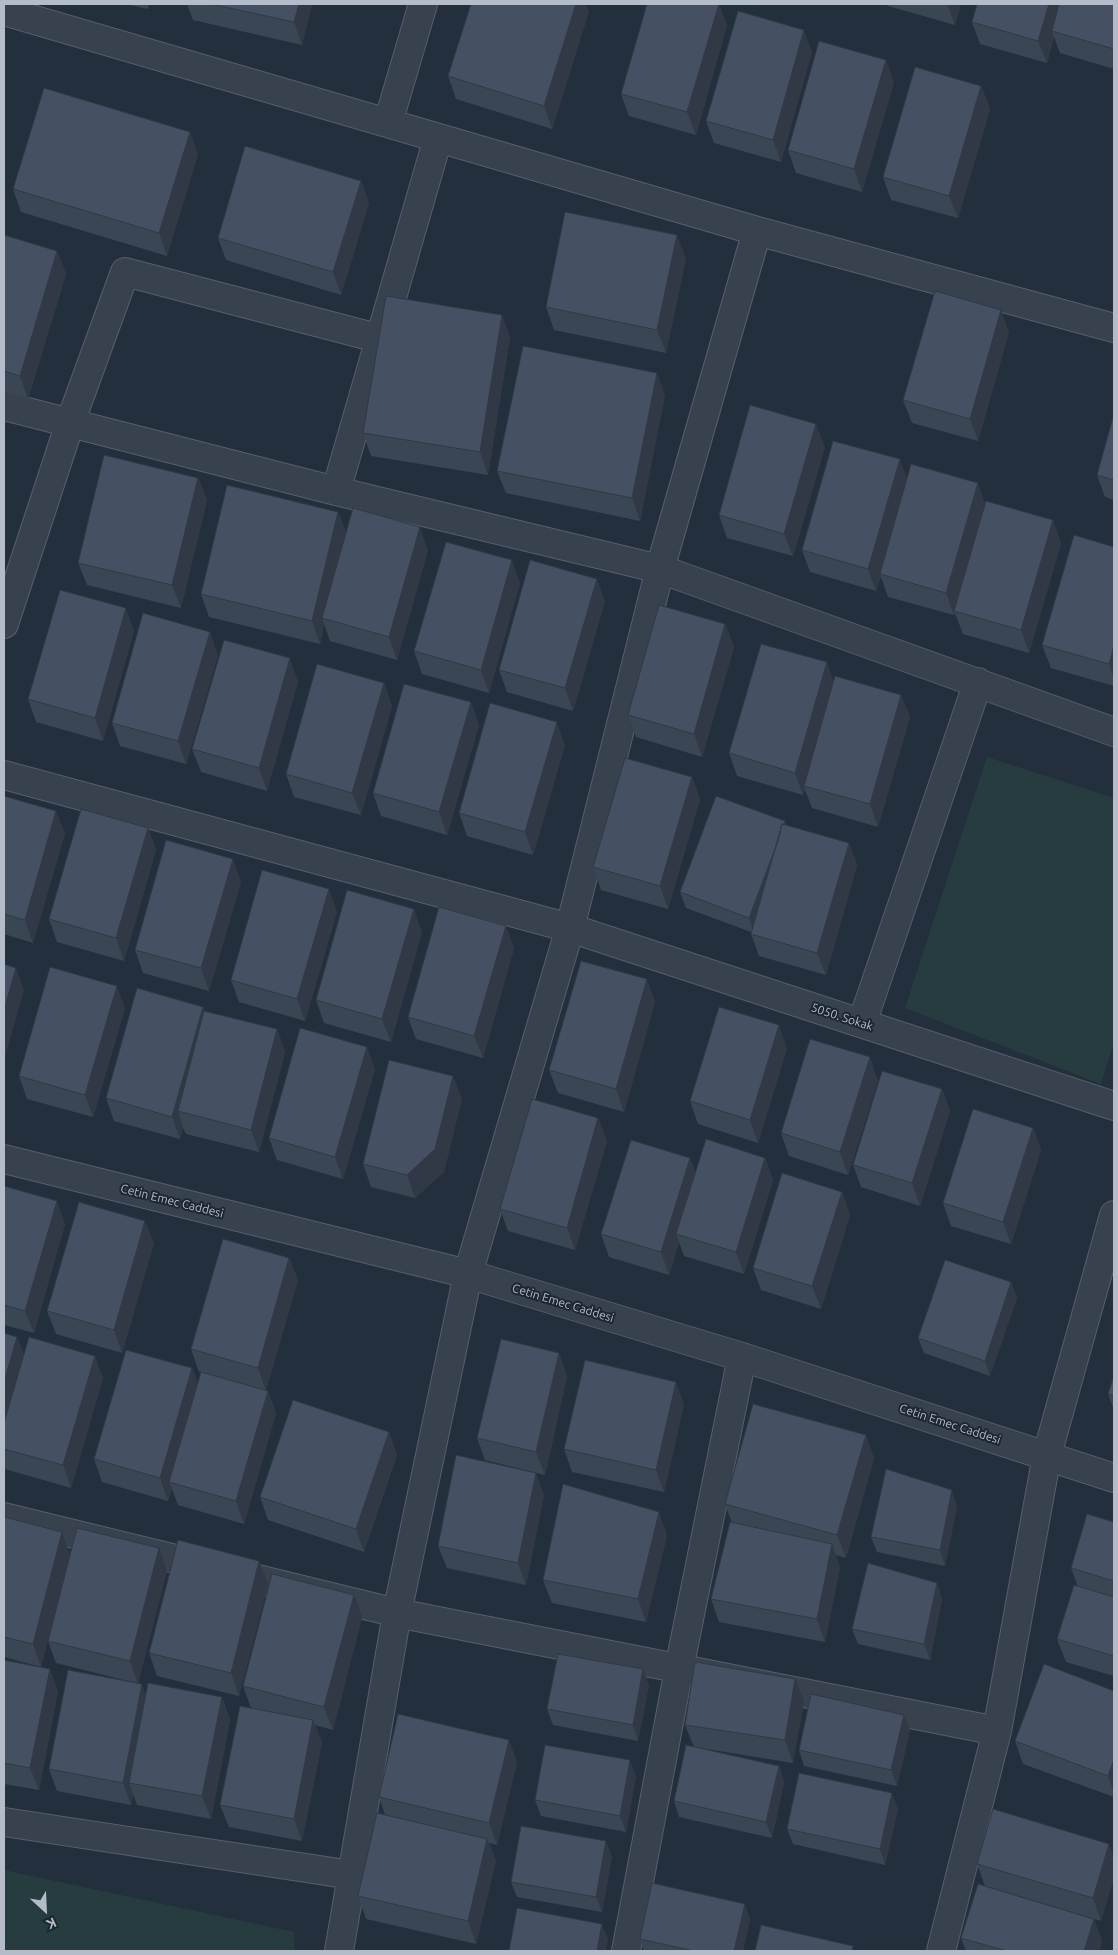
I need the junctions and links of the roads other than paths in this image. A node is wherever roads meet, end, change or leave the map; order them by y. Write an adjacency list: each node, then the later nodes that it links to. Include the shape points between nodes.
1 (424, 4): 3 (street)
2 (4, 11): 3 (street)
3 (388, 123): 4 (street)
4 (438, 138): 5 (street); 7 (street)
5 (758, 231): 6 (street); 11 (street)
6 (1114, 328)
7 (381, 339): 9 (street, via 125,272); 10 (street)
8 (4, 406): 9 (street)
9 (70, 423): 10 (street); 12 (street)
10 (336, 490): 11 (street)
11 (660, 568): 13 (street); 16 (street)
12 (4, 624)
13 (978, 682): 14 (street); 17 (street)
14 (1114, 732)
15 (4, 775): 16 (street, 5050. Sokak)
16 (570, 928): 17 (street, 5050. Sokak); 21 (street)
17 (862, 1023): 18 (street, 5050. Sokak)
18 (1114, 1106)
19 (4, 1159): 21 (street, Cetin Emec Caddesi)
20 (1114, 1215): 23 (street)
21 (468, 1274): 22 (street, Cetin Emec Caddesi); 26 (street)
22 (742, 1357): 23 (street, Cetin Emec Caddesi); 27 (street)
23 (1047, 1455): 24 (street, Cetin Emec Caddesi); 28 (street)
24 (1114, 1478)
25 (4, 1517): 26 (street)
26 (396, 1613): 27 (street); 32 (street)
27 (679, 1670): 28 (street); 34 (street)
28 (997, 1731): 29 (street)
29 (976, 1810): 30 (street); 35 (street)
30 (1004, 1819)
31 (4, 1822): 32 (street)
32 (352, 1875): 33 (street)
33 (339, 1951)
34 (626, 1951)
35 (941, 1951)

